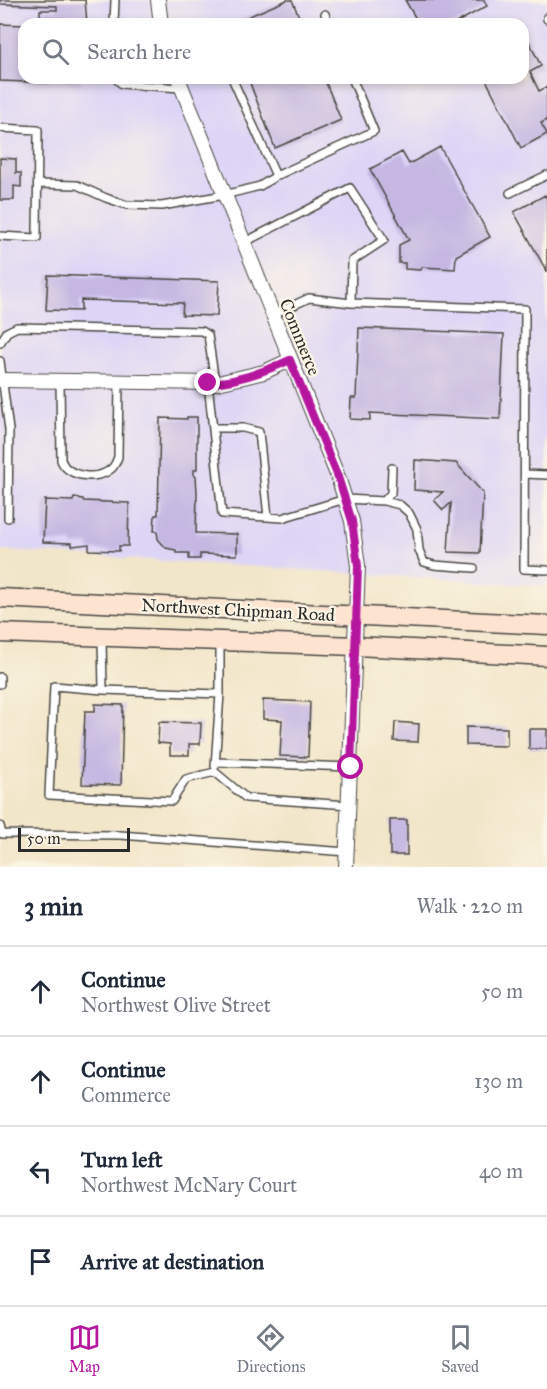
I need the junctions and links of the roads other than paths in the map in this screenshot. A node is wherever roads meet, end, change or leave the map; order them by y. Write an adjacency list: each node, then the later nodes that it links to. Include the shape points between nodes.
1 (115, 0): 4 (lane)
2 (158, 0): 5 (street)
3 (325, 14): 6 (lane)
4 (114, 18)
5 (160, 18)
6 (327, 18)
7 (180, 84): 15 (street, Commerce)
8 (235, 84): 12 (lane)
9 (354, 84): 12 (lane, via 374,131)
10 (0, 128): 13 (lane, via 38,130)
11 (547, 175): 14 (lane)
12 (276, 176): 15 (lane, via 260,186)
13 (39, 184): 15 (lane, via 77,185 127,205 162,206); 16 (lane, via 37,238)
14 (510, 194)
15 (224, 195): 17 (street, Commerce)
16 (0, 236)
17 (243, 243): 18 (lane, via 350,188 384,240 352,261); 19 (street, Commerce)
18 (351, 303): 19 (lane, via 309,298); 29 (lane, via 525,309)
19 (273, 316): 21 (street, Commerce)
20 (0, 344): 26 (lane, via 3,335 18,327 202,332 208,335)
21 (290, 360): 26 (street, via 264,372); 31 (street, Commerce)
22 (0, 361): 23 (lane)
23 (2, 380): 24 (street); 34 (lane, via 9,430)
24 (60, 381): 25 (street); 25 (lane, via 61,460 68,471 86,475 109,471 118,457)
25 (119, 382): 26 (street)
26 (211, 383): 27 (lane)
27 (213, 428): 33 (lane, via 259,432); 33 (lane, via 222,514)
28 (393, 468): 32 (lane, via 391,493)
29 (525, 474): 30 (lane); 36 (lane, via 524,569)
30 (547, 475)
31 (345, 499): 32 (lane); 33 (lane, via 282,518); 38 (street, Commerce, via 358,566)
32 (384, 501): 35 (lane, via 400,505 409,513 424,562)
33 (268, 517)
34 (8, 518)
35 (474, 568)
36 (547, 570)
37 (0, 598): 38 (main road, Northwest Chipman Road)
38 (357, 616): 39 (main road, Northwest Chipman Road); 43 (street, Commerce)
39 (547, 625)
40 (0, 633): 41 (main road, Northwest Chipman Road)
41 (102, 637): 42 (main road, Northwest Chipman Road); 47 (lane)
42 (220, 641): 43 (main road, Northwest Chipman Road); 48 (lane)
43 (356, 646): 44 (main road, Northwest Chipman Road); 50 (street, Commerce)
44 (547, 656)
45 (0, 677): 46 (lane)
46 (0, 684)
47 (103, 690): 48 (lane); 51 (lane, via 54,686 49,795 172,801 186,779)
48 (220, 694): 49 (lane)
49 (216, 762): 50 (lane); 51 (lane)
50 (351, 767): 52 (street, Commerce)
51 (215, 772): 52 (lane, via 246,798)
52 (349, 805): 54 (street, Commerce)
53 (0, 826): 54 (lane, via 3,834 120,835)
54 (347, 852): 55 (street, Commerce)
55 (346, 867)

